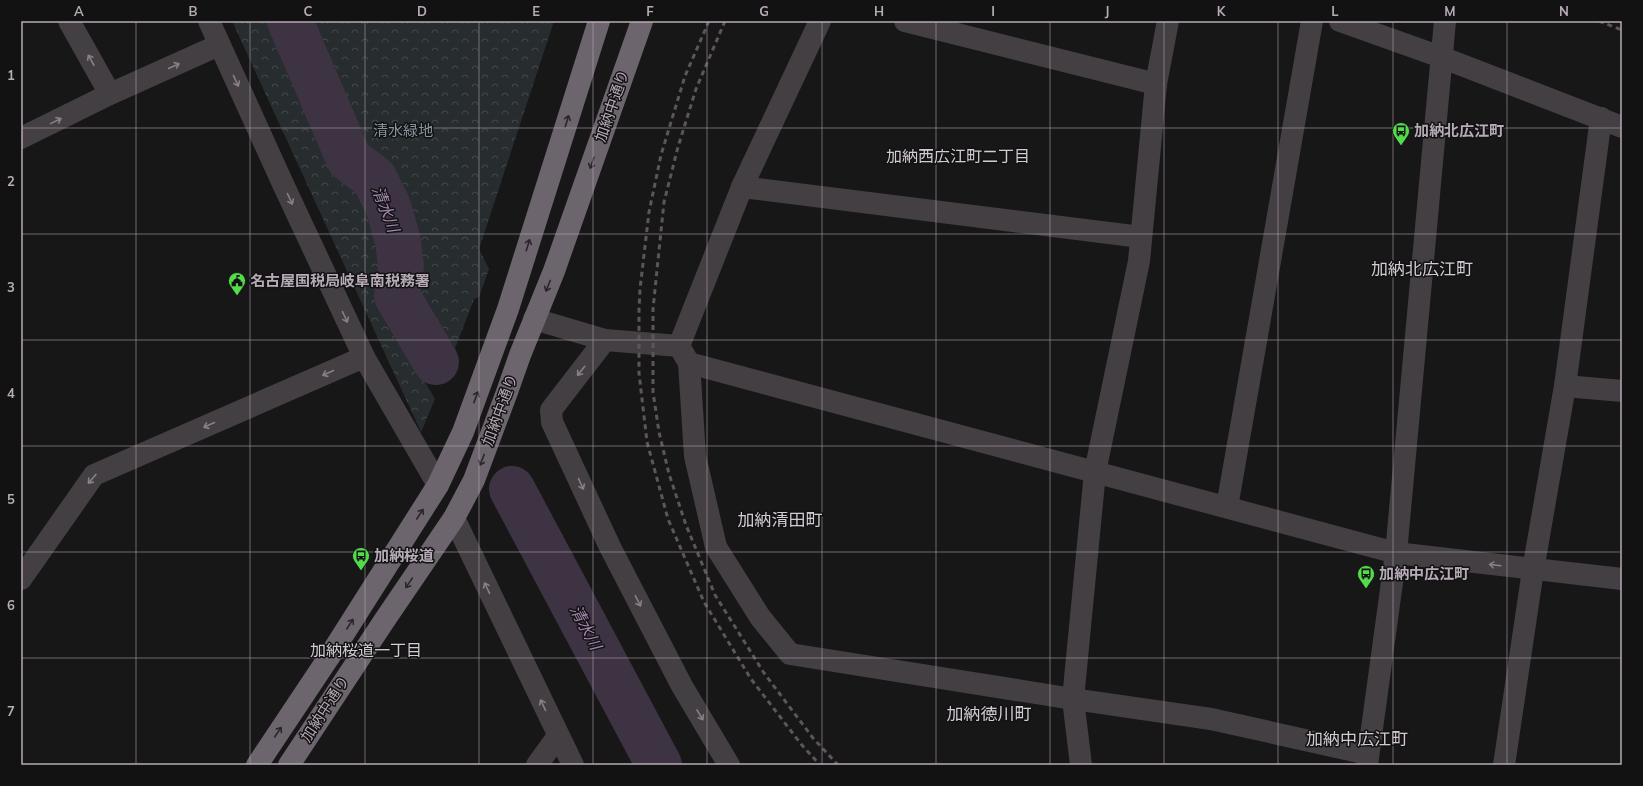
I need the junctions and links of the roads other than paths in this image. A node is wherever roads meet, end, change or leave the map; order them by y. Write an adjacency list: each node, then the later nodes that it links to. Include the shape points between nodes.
1 (69, 21): 14 (street, one-way to 1)
2 (209, 21): 11 (street)
3 (599, 21): 27 (highway, 加納中通り, one-way to 3, via 463,432 508,309)
4 (642, 21): 20 (highway, 加納中通り, one-way to 20, via 554,271)
5 (820, 21): 18 (street)
6 (905, 21): 13 (street)
7 (1168, 21): 13 (street)
8 (1312, 21): 28 (street)
9 (1340, 21): 12 (street)
10 (1445, 21): 12 (street)
11 (220, 45): 14 (street, one-way to 11); 23 (street, one-way to 23)
12 (1441, 57): 15 (street); 30 (street)
13 (1156, 84): 19 (street)
14 (110, 94): 17 (street, one-way to 14)
15 (1601, 118): 16 (street); 24 (street)
16 (1622, 127)
17 (21, 138)
18 (742, 186): 19 (street); 22 (street)
19 (1141, 237): 26 (street, via 1139,261)
20 (534, 319): 21 (street); 29 (highway, 加納中通り, one-way to 29, via 474,480)
21 (605, 340): 22 (street); 41 (street, one-way to 41, via 551,410 552,422 610,547 682,686)
22 (684, 355): 26 (street); 34 (street, via 695,456 716,547 760,617 790,654)
23 (364, 357): 27 (street); 32 (street, one-way to 32, via 94,475)
24 (1565, 386): 25 (street); 31 (street)
25 (1622, 391)
26 (1095, 472): 28 (street); 34 (street)
27 (438, 485): 37 (highway, 加納中通り, one-way to 27)
28 (1227, 507): 30 (street)
29 (454, 518): 35 (street, one-way to 29); 38 (highway, 加納中通り, one-way to 38)
30 (1396, 553): 31 (street, one-way to 30); 36 (street)
31 (1533, 570): 33 (street); 43 (street)
32 (21, 579)
33 (1622, 579)
34 (1073, 699): 36 (street, via 1211,718); 42 (street)
35 (558, 736): 39 (street); 40 (street)
36 (1368, 760)
37 (257, 765)
38 (289, 765)
39 (537, 765)
40 (573, 765)
41 (729, 765)
42 (1081, 765)
43 (1504, 765)

